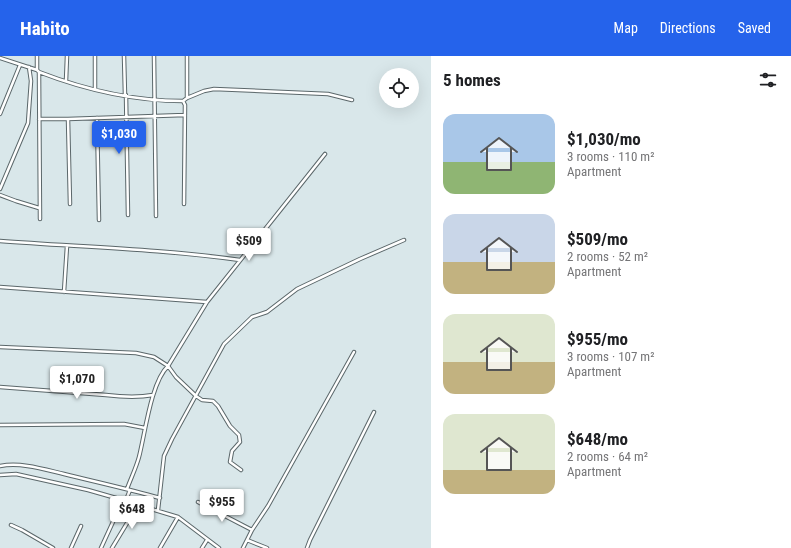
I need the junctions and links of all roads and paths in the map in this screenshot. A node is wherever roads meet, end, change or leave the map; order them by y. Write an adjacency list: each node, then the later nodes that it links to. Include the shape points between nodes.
1 (37, 56): 10 (street)
2 (67, 56): 11 (street)
3 (95, 56): 12 (street)
4 (124, 56): 13 (street)
5 (154, 56): 15 (street)
6 (187, 56): 14 (street)
7 (0, 58): 8 (street)
8 (20, 65): 9 (street); 18 (street)
9 (29, 67): 10 (street); 26 (street, via 31,81 28,123)
10 (38, 71): 11 (street); 23 (street)
11 (66, 81): 12 (street)
12 (95, 89): 13 (street)
13 (125, 95): 15 (street); 21 (street)
14 (187, 98): 16 (street); 17 (street, via 214,89 328,94)
15 (154, 99): 16 (street); 20 (street)
16 (182, 100): 19 (street)
17 (352, 100)
18 (0, 114)
19 (185, 115): 20 (street); 29 (street)
20 (154, 116): 21 (street); 32 (street)
21 (126, 117): 22 (street); 31 (street)
22 (97, 118): 24 (street); 34 (street)
23 (39, 119): 24 (street); 30 (street)
24 (68, 119): 28 (street)
25 (324, 154): 38 (street)
26 (0, 189)
27 (0, 195): 30 (street)
28 (70, 204)
29 (184, 204)
30 (39, 208): 33 (street)
31 (128, 215)
32 (156, 216)
33 (40, 219)
34 (99, 220)
35 (404, 240): 47 (street, via 297,289 268,312 252,317 224,344)
36 (0, 241): 37 (street)
37 (67, 246): 38 (street, via 147,250); 40 (street)
38 (241, 260): 41 (street)
39 (0, 287): 40 (street)
40 (64, 292): 41 (street)
41 (207, 302): 44 (street)
42 (0, 347): 44 (street, via 136,353 154,357)
43 (354, 352): 63 (street)
44 (168, 366): 46 (street, via 164,369); 47 (street)
45 (0, 387): 46 (street, via 121,397)
46 (153, 395): 50 (street)
47 (196, 396): 52 (street, via 202,400 213,401 239,435 240,442 232,451 230,462); 55 (street, via 164,456)
48 (374, 412): 75 (street)
49 (0, 425): 50 (street, via 124,424)
50 (145, 428): 54 (street)
51 (0, 466): 54 (street, via 13,464 44,468)
52 (241, 470)
53 (0, 475): 56 (street, via 16,474)
54 (129, 489): 55 (street); 56 (street)
55 (160, 498): 59 (street)
56 (125, 500): 58 (street); 68 (street)
57 (198, 502): 63 (street)
58 (138, 505): 59 (street); 69 (street)
59 (158, 510): 60 (street)
60 (178, 516): 64 (street); 70 (street)
61 (11, 525): 66 (street)
62 (81, 526): 67 (street)
63 (252, 530): 65 (street)
64 (207, 540): 71 (street); 72 (street)
65 (247, 540): 73 (street); 74 (street)
66 (53, 548)
67 (72, 548)
68 (101, 548)
69 (112, 548)
70 (160, 548)
71 (202, 548)
72 (219, 548)
73 (243, 548)
74 (267, 548)
75 (307, 548)

